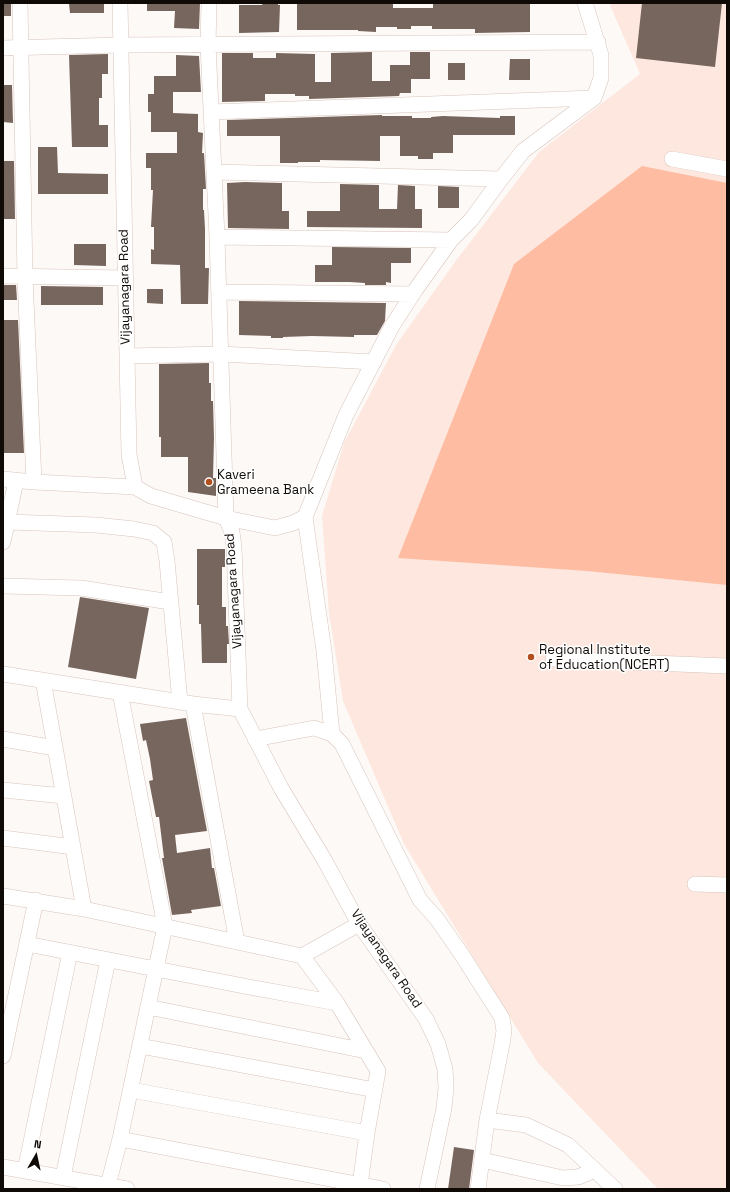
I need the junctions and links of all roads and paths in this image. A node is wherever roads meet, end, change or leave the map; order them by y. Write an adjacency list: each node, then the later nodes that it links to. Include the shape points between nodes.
1 (20, 3): 9 (street)
2 (120, 3): 6 (street, Vijayanagara Road)
3 (209, 3): 7 (street)
4 (585, 3): 5 (street)
5 (598, 42): 7 (street); 10 (street, via 602,55 601,78)
6 (121, 45): 7 (street); 9 (street); 20 (street, Vijayanagara Road)
7 (208, 45): 11 (street)
8 (3, 48): 9 (street)
9 (20, 48): 19 (street)
10 (594, 98): 11 (street); 15 (street, via 524,151)
11 (211, 112): 14 (street)
12 (672, 159): 13 (street)
13 (727, 169)
14 (214, 172): 15 (street); 16 (street)
15 (501, 179): 17 (street, via 471,220)
16 (217, 238): 17 (street); 21 (street)
17 (451, 240): 22 (street)
18 (3, 276): 19 (street)
19 (25, 277): 20 (street); 27 (street)
20 (125, 278): 24 (street, Vijayanagara Road)
21 (219, 292): 22 (street); 23 (street)
22 (413, 294): 25 (street, via 392,326)
23 (220, 354): 24 (street); 25 (street); 30 (street)
24 (127, 356): 28 (street, Vijayanagara Road, via 128,454)
25 (374, 362): 29 (street, via 346,415)
26 (10, 480): 27 (street); 31 (street)
27 (34, 482): 28 (street)
28 (134, 487): 30 (street, Vijayanagara Road, via 151,496)
29 (305, 517): 30 (street, via 275,528); 42 (street, via 324,651)
30 (226, 518): 41 (street, Vijayanagara Road, via 232,532 234,547)
31 (7, 522): 32 (street); 34 (street, via 96,525 153,533 164,542)
32 (3, 542)
33 (3, 586): 34 (street, via 81,588)
34 (170, 602): 40 (street)
35 (553, 659): 36 (street)
36 (727, 666)
37 (3, 674): 38 (street)
38 (43, 680): 39 (street); 45 (street)
39 (120, 692): 40 (street); 56 (street)
40 (186, 703): 41 (street); 57 (street)
41 (240, 709): 43 (street, Vijayanagara Road)
42 (332, 734): 43 (street, via 314,728); 70 (street, via 342,744 420,900 437,919 502,1018 504,1031)
43 (255, 739): 55 (street, Vijayanagara Road)
44 (3, 740): 45 (street)
45 (55, 748): 47 (street)
46 (3, 790): 47 (street)
47 (64, 796): 49 (street)
48 (3, 838): 49 (street)
49 (73, 847): 54 (street)
50 (695, 884): 51 (street)
51 (727, 885)
52 (3, 896): 53 (street)
53 (36, 900): 54 (street); 58 (street)
54 (84, 909): 56 (street)
55 (359, 924): 60 (street); 82 (street, Vijayanagara Road, via 426,1019 438,1044 445,1068 444,1108)
56 (165, 926): 57 (street); 62 (street)
57 (237, 942): 60 (street)
58 (27, 944): 59 (street); 67 (street)
59 (70, 952): 61 (street); 76 (street)
60 (302, 956): 63 (street)
61 (108, 960): 62 (street); 77 (street)
62 (156, 969): 63 (street); 64 (street)
63 (337, 1003): 66 (street)
64 (148, 1007): 65 (street); 66 (street)
65 (140, 1046): 68 (street); 69 (street)
66 (366, 1051): 69 (street, via 378,1071)
67 (3, 1056)
68 (131, 1090): 71 (street); 72 (street)
69 (375, 1090): 71 (street)
70 (487, 1120): 73 (street); 75 (street, via 526,1125 568,1145)
71 (367, 1133): 78 (street)
72 (120, 1139): 78 (street); 79 (street)
73 (482, 1160): 75 (street, via 564,1178 578,1177); 83 (street)
74 (3, 1167): 76 (street)
75 (596, 1170): 84 (street)
76 (25, 1171): 77 (street)
77 (63, 1177): 79 (street)
78 (360, 1185): 81 (street)
79 (108, 1187): 80 (street)
80 (127, 1189)
81 (383, 1189)
82 (427, 1189)
83 (478, 1189)
84 (615, 1189)

